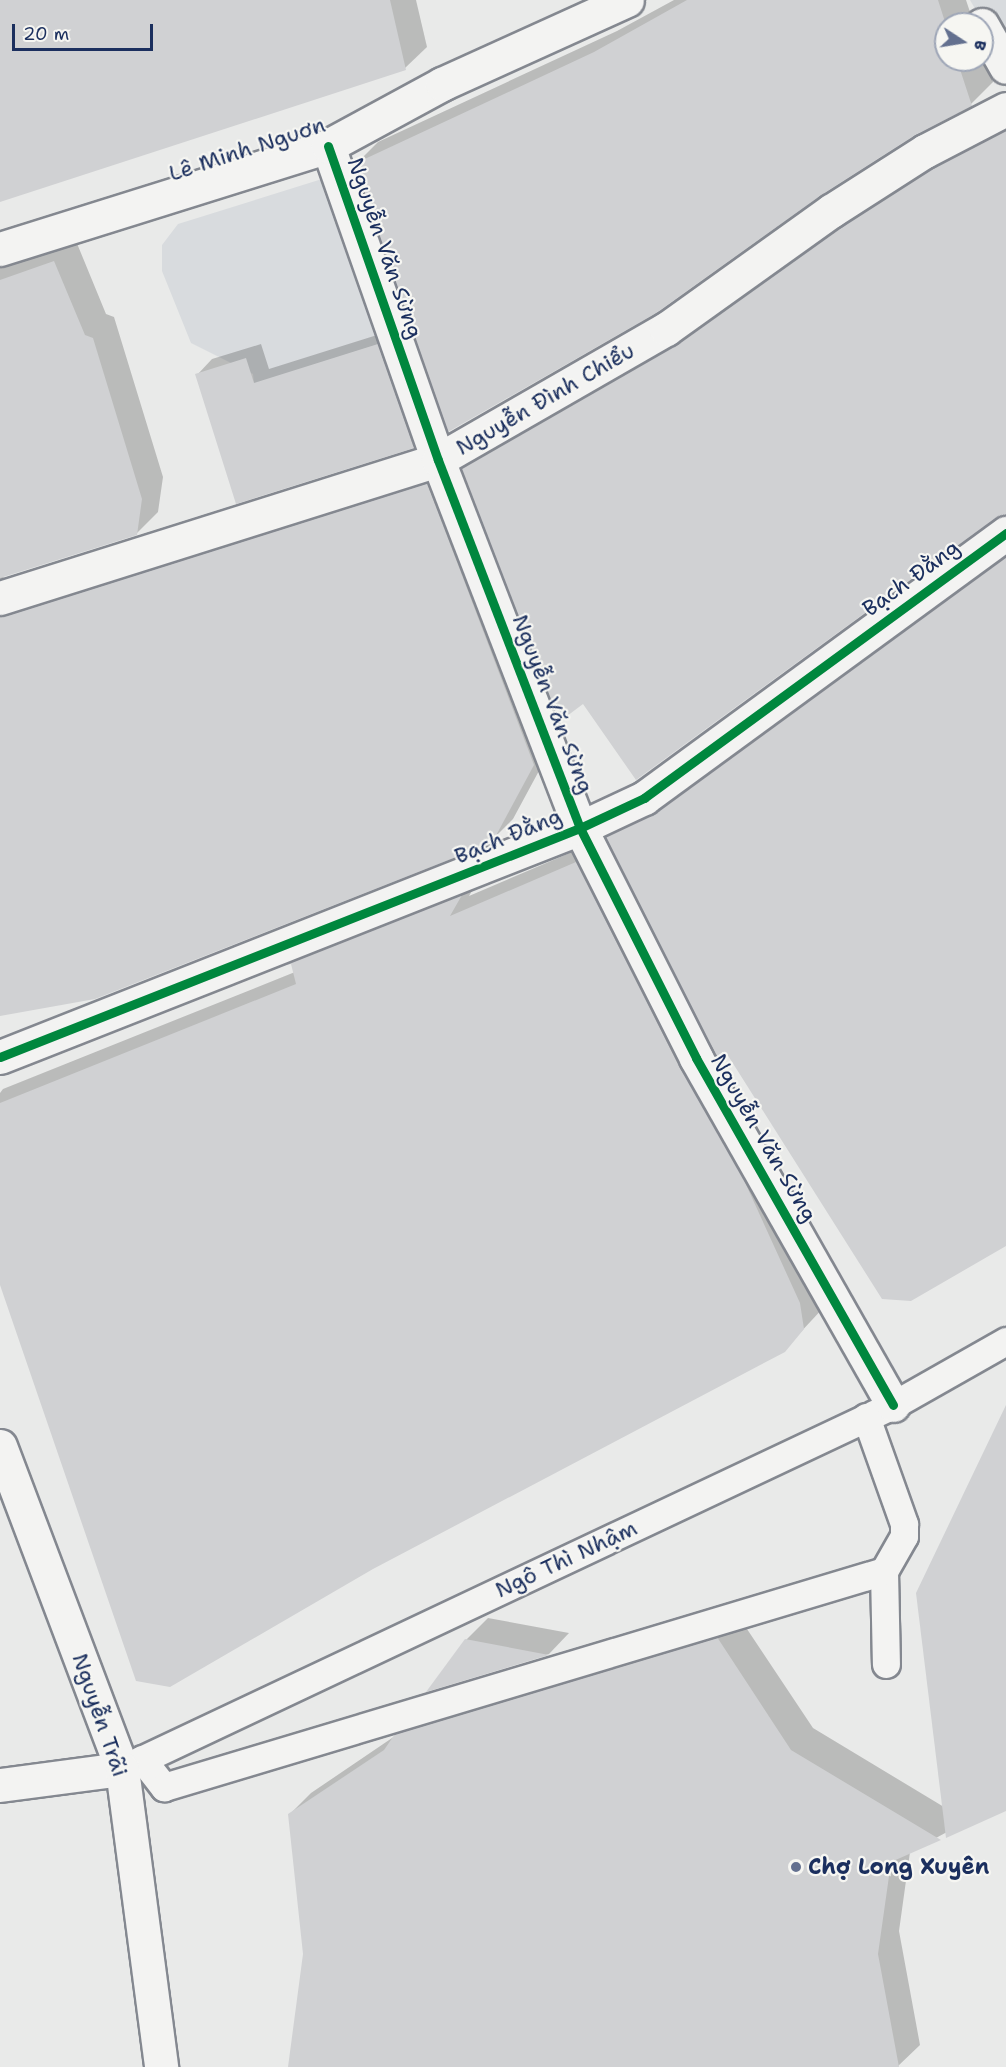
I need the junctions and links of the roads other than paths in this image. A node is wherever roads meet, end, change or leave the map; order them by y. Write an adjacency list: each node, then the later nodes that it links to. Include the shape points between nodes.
1 (627, 0): 5 (street, Lê Minh Nguơn, via 442,84)
2 (994, 46): 3 (street)
3 (1006, 67)
4 (1006, 109): 7 (street, Nguyễn Đình Chiểu, via 924,151 831,211 666,329)
5 (328, 146): 6 (street, Lê Minh Nguơn); 7 (street, Nguyễn Văn Sừng)
6 (0, 249)
7 (438, 460): 9 (street, Nguyễn Đình Chiểu); 10 (street, Nguyễn Văn Sừng)
8 (1006, 533): 10 (street, Bạch Đằng, via 644,798)
9 (0, 598)
10 (580, 828): 11 (street, Bạch Đằng); 13 (street, Nguyễn Văn Sừng)
11 (0, 1057)
12 (1006, 1341): 13 (lane, Ngô Thì Nhậm)
13 (879, 1411): 15 (lane, via 904,1524 904,1536); 17 (lane, Ngô Thì Nhậm)
14 (0, 1446): 17 (street, Nguyễn Trãi)
15 (884, 1571): 16 (lane); 17 (lane, via 164,1787)
16 (886, 1664)
17 (132, 1764): 18 (street); 19 (street, Nguyễn Trãi)
18 (0, 1785)
19 (161, 2067)

